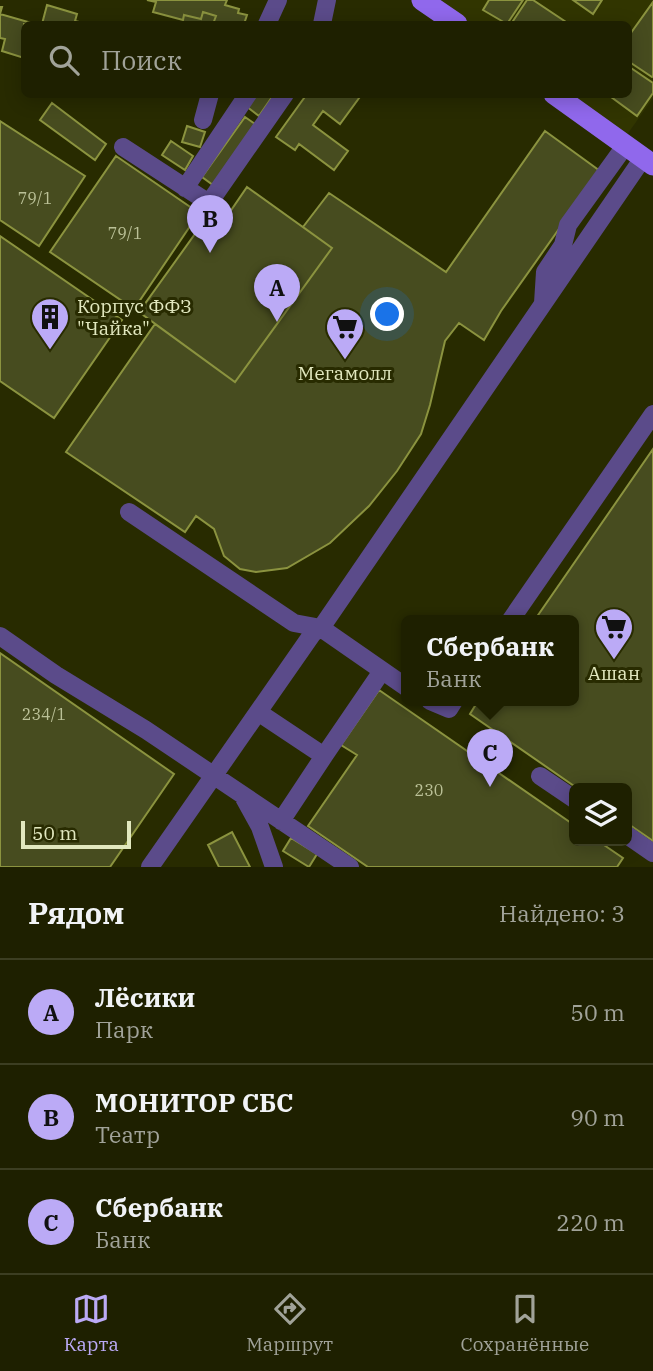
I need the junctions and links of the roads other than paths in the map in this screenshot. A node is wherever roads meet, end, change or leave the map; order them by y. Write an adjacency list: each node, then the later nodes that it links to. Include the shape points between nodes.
1 (278, 0): 4 (lane)
2 (327, 0): 5 (lane)
3 (423, 2): 6 (main road)
4 (268, 21)
5 (323, 21)
6 (452, 21)
7 (210, 98): 11 (lane)
8 (245, 98): 15 (lane)
9 (282, 98): 15 (lane, via 209,203)
10 (560, 98): 12 (main road)
11 (203, 120)
12 (625, 145): 14 (main road); 16 (lane, via 568,226 563,245 545,272)
13 (123, 147): 15 (lane)
14 (648, 162): 16 (lane)
15 (185, 188)
16 (543, 303): 20 (lane)
17 (653, 414): 19 (lane)
18 (129, 512): 20 (lane, via 294,623)
19 (514, 615)
20 (321, 628): 22 (lane); 24 (lane)
21 (0, 636): 26 (lane)
22 (382, 671): 23 (lane); 25 (lane)
23 (401, 684)
24 (258, 712): 25 (lane); 26 (lane)
25 (324, 756): 30 (lane)
26 (213, 775): 28 (lane); 33 (lane)
27 (540, 776): 29 (lane)
28 (243, 795): 30 (lane); 34 (lane)
29 (569, 796)
30 (281, 821): 35 (lane)
31 (632, 838): 32 (lane)
32 (653, 853)
33 (150, 867)
34 (274, 867)
35 (350, 867)

